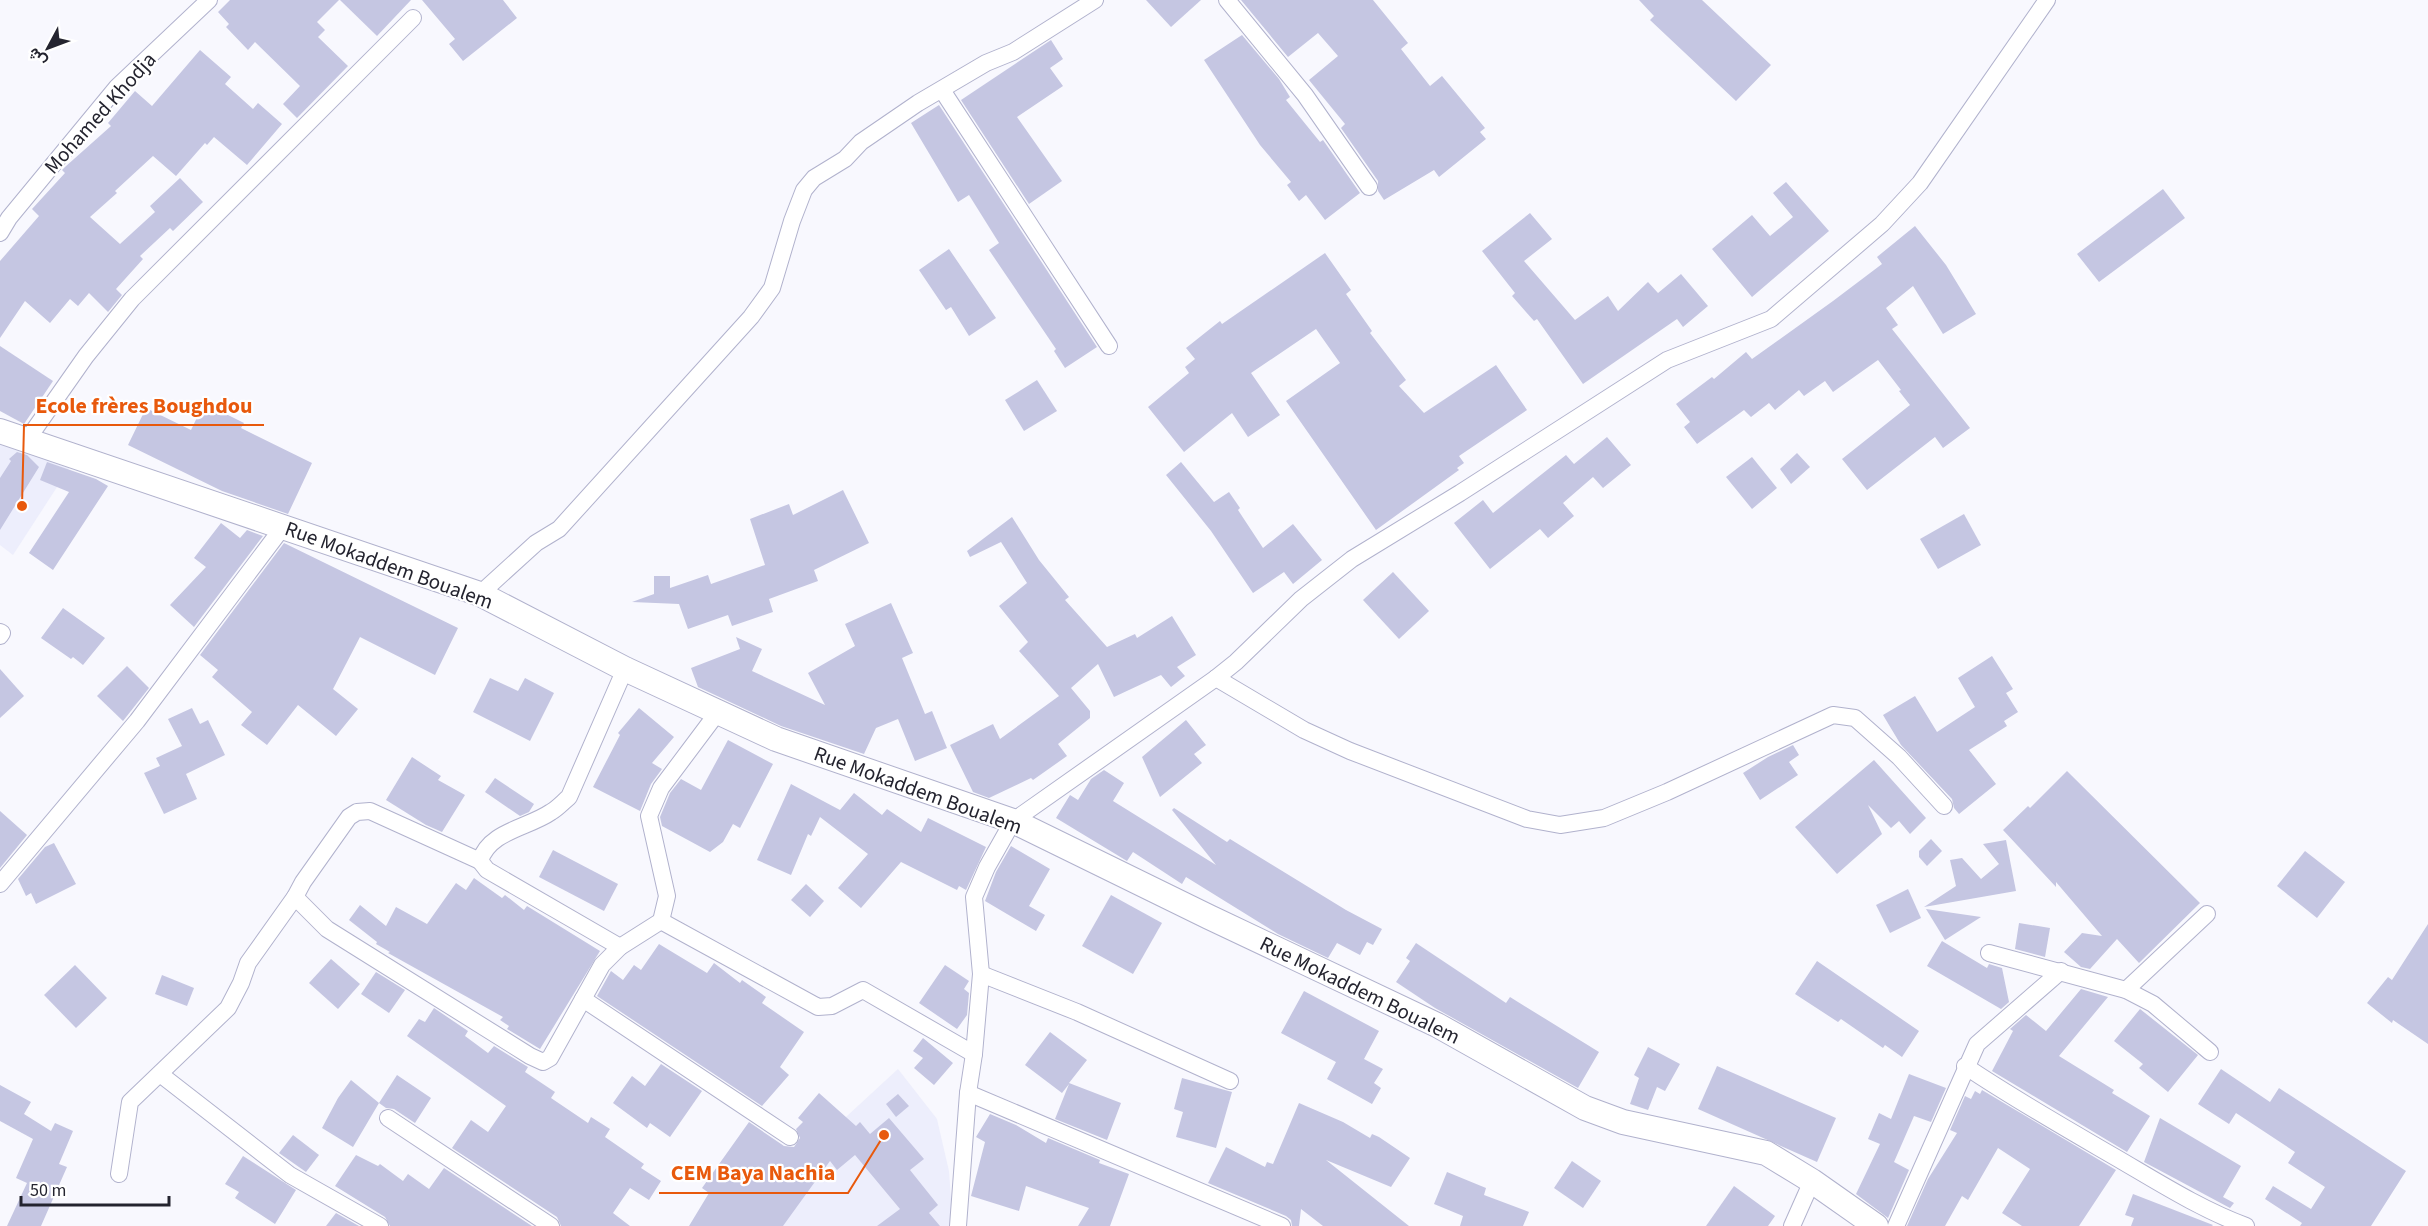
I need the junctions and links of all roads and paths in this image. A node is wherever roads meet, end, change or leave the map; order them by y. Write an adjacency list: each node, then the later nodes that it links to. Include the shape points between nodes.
1 (209, 0): 8 (street, Mohamed Khodja, via 117,87)
2 (1095, 0): 6 (street, via 1013,52 986,63)
3 (1227, 0): 7 (street, via 1305,95)
4 (2047, 0): 17 (street, via 1920,183 1882,224 1771,319 1667,360 1352,559 1301,599)
5 (413, 18): 11 (street, via 132,299)
6 (942, 90): 9 (street); 13 (street, via 861,142 845,159 814,178 800,200 772,288 751,317 559,529 536,543)
7 (1369, 187)
8 (0, 233)
9 (1109, 346)
10 (0, 431): 11 (street, Rue Mokaddem Boualem)
11 (27, 440): 12 (street, Rue Mokaddem Boualem)
12 (283, 527): 13 (street, Rue Mokaddem Boualem); 22 (street, via 136,721)
13 (480, 594): 16 (street, Rue Mokaddem Boualem)
14 (0, 632): 15 (street)
15 (0, 636)
16 (625, 669): 18 (street, Rue Mokaddem Boualem); 21 (street, via 569,797 552,812 493,840)
17 (1216, 678): 19 (street, via 1305,730 1350,751 1527,819 1560,825 1604,818 1833,715 1855,718 1899,757); 20 (street)
18 (718, 712): 20 (street, Rue Mokaddem Boualem, via 776,739); 25 (street, via 661,788 649,816 668,896)
19 (1944, 806)
20 (1013, 821): 29 (street, via 975,897); 41 (street, Rue Mokaddem Boualem, via 1437,1025 1585,1108 1623,1122 1766,1153)
21 (480, 861): 23 (street, via 370,811 357,812 349,817); 26 (street, via 487,870)
22 (0, 884)
23 (295, 897): 31 (street, via 327,929 543,1062 550,1058); 35 (street, via 248,963 228,1008)
24 (2207, 914): 30 (street)
25 (661, 921): 26 (street); 33 (street, via 818,1007 832,1006 863,990)
26 (620, 947): 31 (street, via 602,965)
27 (1989, 953): 28 (street)
28 (2061, 971): 30 (street); 34 (street, via 1977,1044)
29 (981, 974): 33 (street); 36 (street)
30 (2126, 990): 32 (street, via 2153,1004)
31 (583, 999): 39 (street)
32 (2211, 1052)
33 (974, 1054): 37 (street)
34 (1965, 1066): 49 (street); 50 (street, via 2218,1216)
35 (160, 1074): 40 (street, via 130,1102); 43 (street, via 290,1175)
36 (1230, 1081)
37 (968, 1093): 42 (street); 45 (street)
38 (388, 1118): 44 (street)
39 (790, 1137)
40 (119, 1174)
41 (1812, 1181): 47 (street); 48 (street, Rue Mokaddem Boualem)
42 (1264, 1222): 46 (street)
43 (380, 1226)
44 (551, 1226)
45 (958, 1226)
46 (1282, 1226)
47 (1792, 1226)
48 (1876, 1226)
49 (1896, 1226)
50 (2246, 1226)

